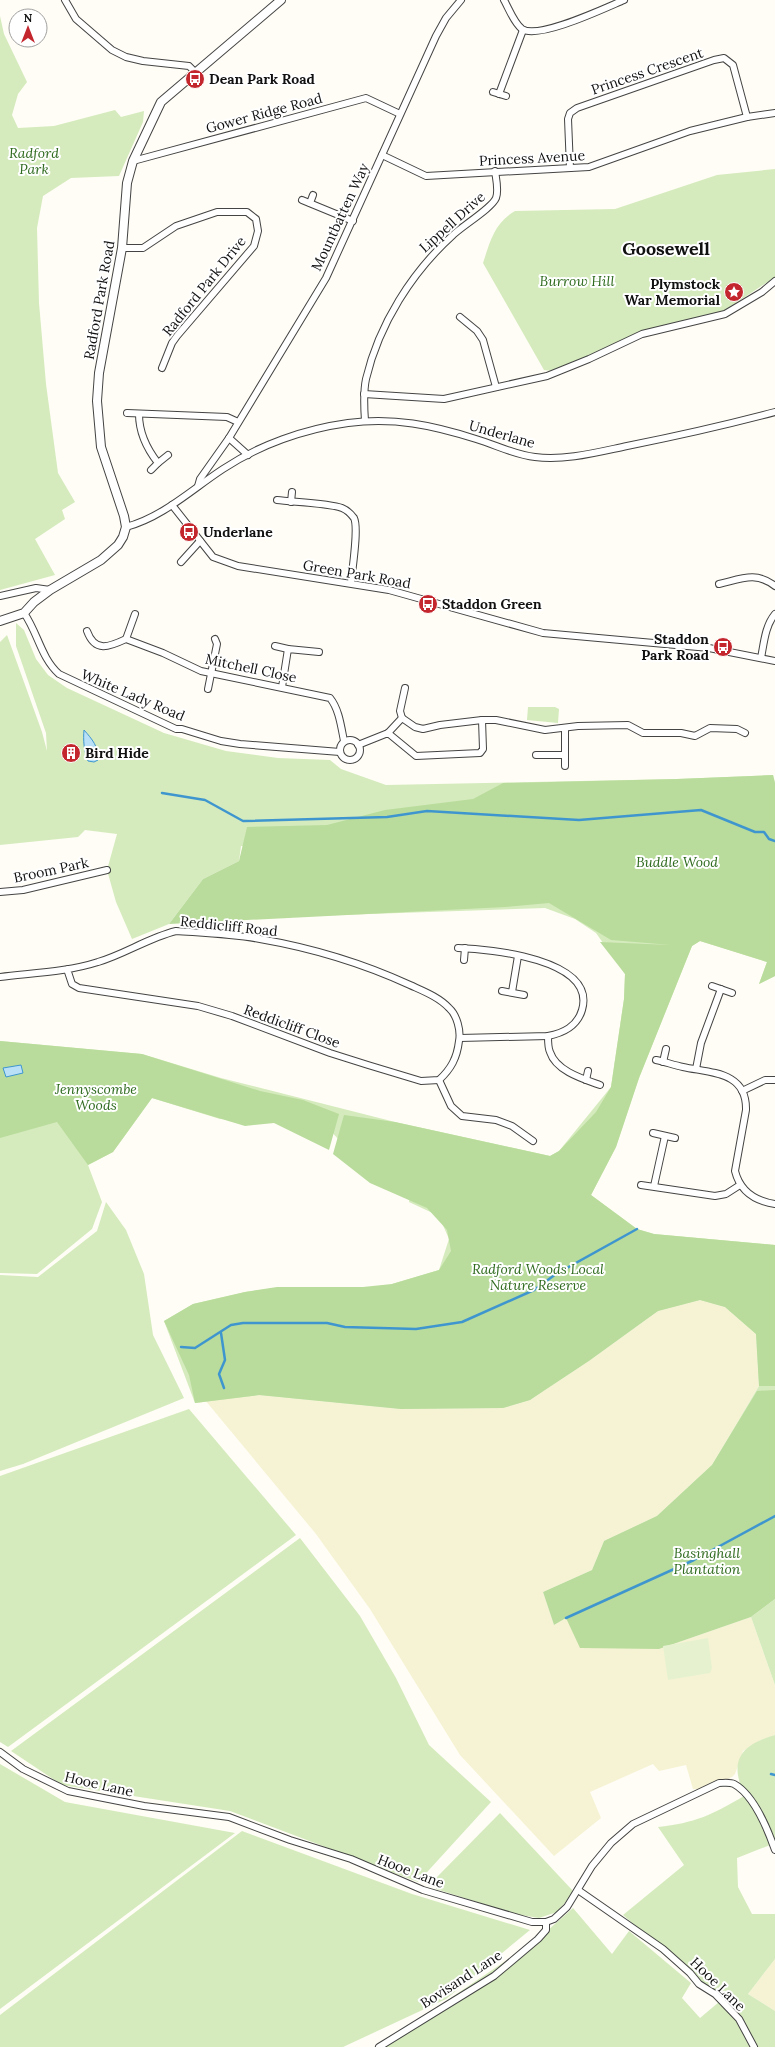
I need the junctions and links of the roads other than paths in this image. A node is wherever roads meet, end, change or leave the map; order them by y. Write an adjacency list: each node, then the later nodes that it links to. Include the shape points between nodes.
1 (65, 0): 7 (street, via 76,19 112,50 143,61 189,66)
2 (282, 0): 7 (street, Radford Park Road)
3 (461, 0): 10 (street, Mountbatten Way, via 446,18 436,36)
4 (504, 0): 6 (street, via 516,23)
5 (624, 0): 6 (street, via 548,30)
6 (523, 30): 8 (street, via 496,93)
7 (195, 72): 13 (street, Radford Park Road, via 161,102)
8 (506, 96)
9 (775, 113): 11 (street, Princess Avenue)
10 (400, 114): 12 (street, Mountbatten Way); 13 (street, Gower Ridge Road, via 366,98)
11 (747, 117): 14 (street, Princess Avenue, via 690,132 589,167); 14 (street, Princess Crescent, via 733,65 724,58 714,60 574,110 568,119)
12 (382, 155): 15 (street, Princess Avenue, via 426,176); 19 (street, Mountbatten Way)
13 (133, 161): 20 (street, Radford Park Road, via 127,183)
14 (570, 168): 15 (street, Princess Avenue)
15 (495, 171): 25 (street, Lippell Drive, via 498,190 490,207 453,234 428,259 394,310 373,354)
16 (314, 194): 18 (street)
17 (302, 200): 18 (street)
18 (310, 203): 19 (street)
19 (353, 221): 30 (street, Mountbatten Way, via 326,278)
20 (122, 248): 23 (street, Radford Park Drive, via 143,248 176,226 217,212 247,212 256,219 258,231 254,246 177,336); 41 (street, Radford Park Road, via 97,401 101,447 119,496)
21 (775, 281): 24 (street, via 725,314 642,334 560,372)
22 (460, 317): 24 (street, via 477,331 483,340)
23 (162, 368)
24 (496, 387): 25 (street, via 444,399)
25 (364, 394): 29 (street, Lippell Drive)
26 (775, 412): 29 (street, Underlane, via 680,436 554,458 518,454 478,439 414,422)
27 (127, 413): 28 (street)
28 (139, 414): 30 (street, via 227,417); 34 (street, via 141,433)
29 (365, 421): 33 (street, Underlane, via 322,427 271,444)
30 (238, 422): 31 (street, Mountbatten Way)
31 (229, 438): 33 (street); 36 (street, Mountbatten Way, via 200,479)
32 (168, 455): 34 (street)
33 (248, 455): 36 (street, Underlane)
34 (158, 463): 35 (street)
35 (151, 470)
36 (198, 486): 40 (street, Underlane)
37 (292, 492): 39 (street)
38 (277, 500): 39 (street)
39 (291, 502): 46 (street, via 342,508 350,513 354,519 355,530)
40 (172, 505): 41 (street, Underlane, via 143,522); 42 (street, Green Park Road)
41 (126, 527): 49 (street, via 118,545 101,560)
42 (200, 540): 43 (street); 46 (street, Green Park Road, via 213,557 238,566)
43 (181, 562)
44 (729, 574): 45 (street)
45 (730, 582): 47 (street); 48 (street, via 753,576)
46 (351, 583): 61 (street, Green Park Road, via 389,590 543,633 709,648)
47 (719, 584)
48 (775, 586)
49 (50, 590): 50 (street, via 36,588); 51 (street)
50 (0, 596)
51 (24, 613): 54 (street); 74 (street, White Lady Road, via 32,625 47,661 59,674 176,729 240,744)
52 (135, 614): 56 (street)
53 (775, 614): 61 (street, via 770,619)
54 (0, 621)
55 (87, 631): 56 (street, via 95,645 107,647)
56 (126, 639): 63 (street, Mitchell Close)
57 (215, 640): 63 (street, via 217,644)
58 (275, 646): 59 (street)
59 (288, 649): 60 (street); 64 (street)
60 (319, 652)
61 (761, 658): 62 (street, Green Park Road)
62 (775, 661)
63 (211, 673): 64 (street, Mitchell Close); 66 (street)
64 (282, 687): 72 (street, Mitchell Close, via 330,698 338,715)
65 (405, 688): 67 (street, via 400,711)
66 (208, 689)
67 (402, 718): 68 (street, via 423,729); 70 (street)
68 (482, 720): 69 (street, via 496,720 545,730); 70 (street, via 483,749 480,753 416,756)
69 (565, 729): 71 (street, via 578,726 628,725 643,733 681,733 695,736 710,728 737,729); 76 (street)
70 (388, 733): 73 (street)
71 (745, 733)
72 (344, 741): 73 (street, via 353,740); 74 (street)
73 (358, 745): 74 (street, White Lady Road, via 359,752 352,759 344,758)
74 (340, 752)
75 (536, 755): 76 (street)
76 (565, 755): 77 (street)
77 (565, 766)
78 (107, 870): 79 (street, Broom Park)
79 (93, 873): 80 (street); 81 (street, Broom Park, via 23,890)
80 (95, 881)
81 (0, 892)
82 (458, 948): 83 (street)
83 (465, 948): 84 (street); 85 (street)
84 (518, 956): 91 (street); 94 (street, via 565,971 574,978 582,991 584,1006 572,1027 562,1033)
85 (464, 960)
86 (67, 969): 87 (street, Reddicliff Road); 95 (street, Reddicliff Road, via 98,962 162,934 176,931 260,939 317,951 359,964 434,996 450,1008 458,1025); 101 (street, Reddicliff Close, via 72,984 79,988 198,1006 368,1065 421,1081)
87 (0, 977)
88 (712, 986): 89 (street)
89 (721, 989): 92 (street); 99 (street, via 701,1043)
90 (502, 991): 91 (street)
91 (512, 992): 93 (street)
92 (732, 993)
93 (524, 995)
94 (548, 1036): 95 (street); 102 (street, via 550,1052 556,1062 570,1073)
95 (460, 1038): 101 (street, via 456,1059 449,1071)
96 (666, 1049): 98 (street)
97 (656, 1060): 98 (street)
98 (663, 1062): 99 (street)
99 (696, 1069): 105 (street, via 726,1076)
100 (588, 1071): 102 (street)
101 (439, 1080): 109 (street, via 451,1106 462,1116 496,1120)
102 (586, 1080): 104 (street)
103 (775, 1080): 105 (street, via 765,1080)
104 (600, 1085)
105 (742, 1091): 111 (street, via 746,1110 735,1171)
106 (653, 1133): 107 (street)
107 (665, 1136): 108 (street); 112 (street)
108 (676, 1138)
109 (533, 1141)
110 (641, 1185): 112 (street)
111 (740, 1185): 112 (street, via 726,1194 715,1196); 113 (street, via 753,1197)
112 (654, 1186)
113 (775, 1204)
114 (0, 1752): 117 (street, Hooe Lane, via 23,1769 68,1791 229,1817 351,1859 423,1890 511,1917)
115 (775, 1850): 116 (street, via 768,1830 741,1789 733,1783 716,1784 633,1824 611,1843 592,1866)
116 (578, 1890): 117 (street, via 567,1907 554,1919); 119 (street, Hooe Lane, via 663,1949 699,1984 715,1994 739,2019)
117 (546, 1922): 118 (street, Bovisand Lane, via 546,1930 538,1939 494,1976)
118 (379, 2047)
119 (754, 2047)

